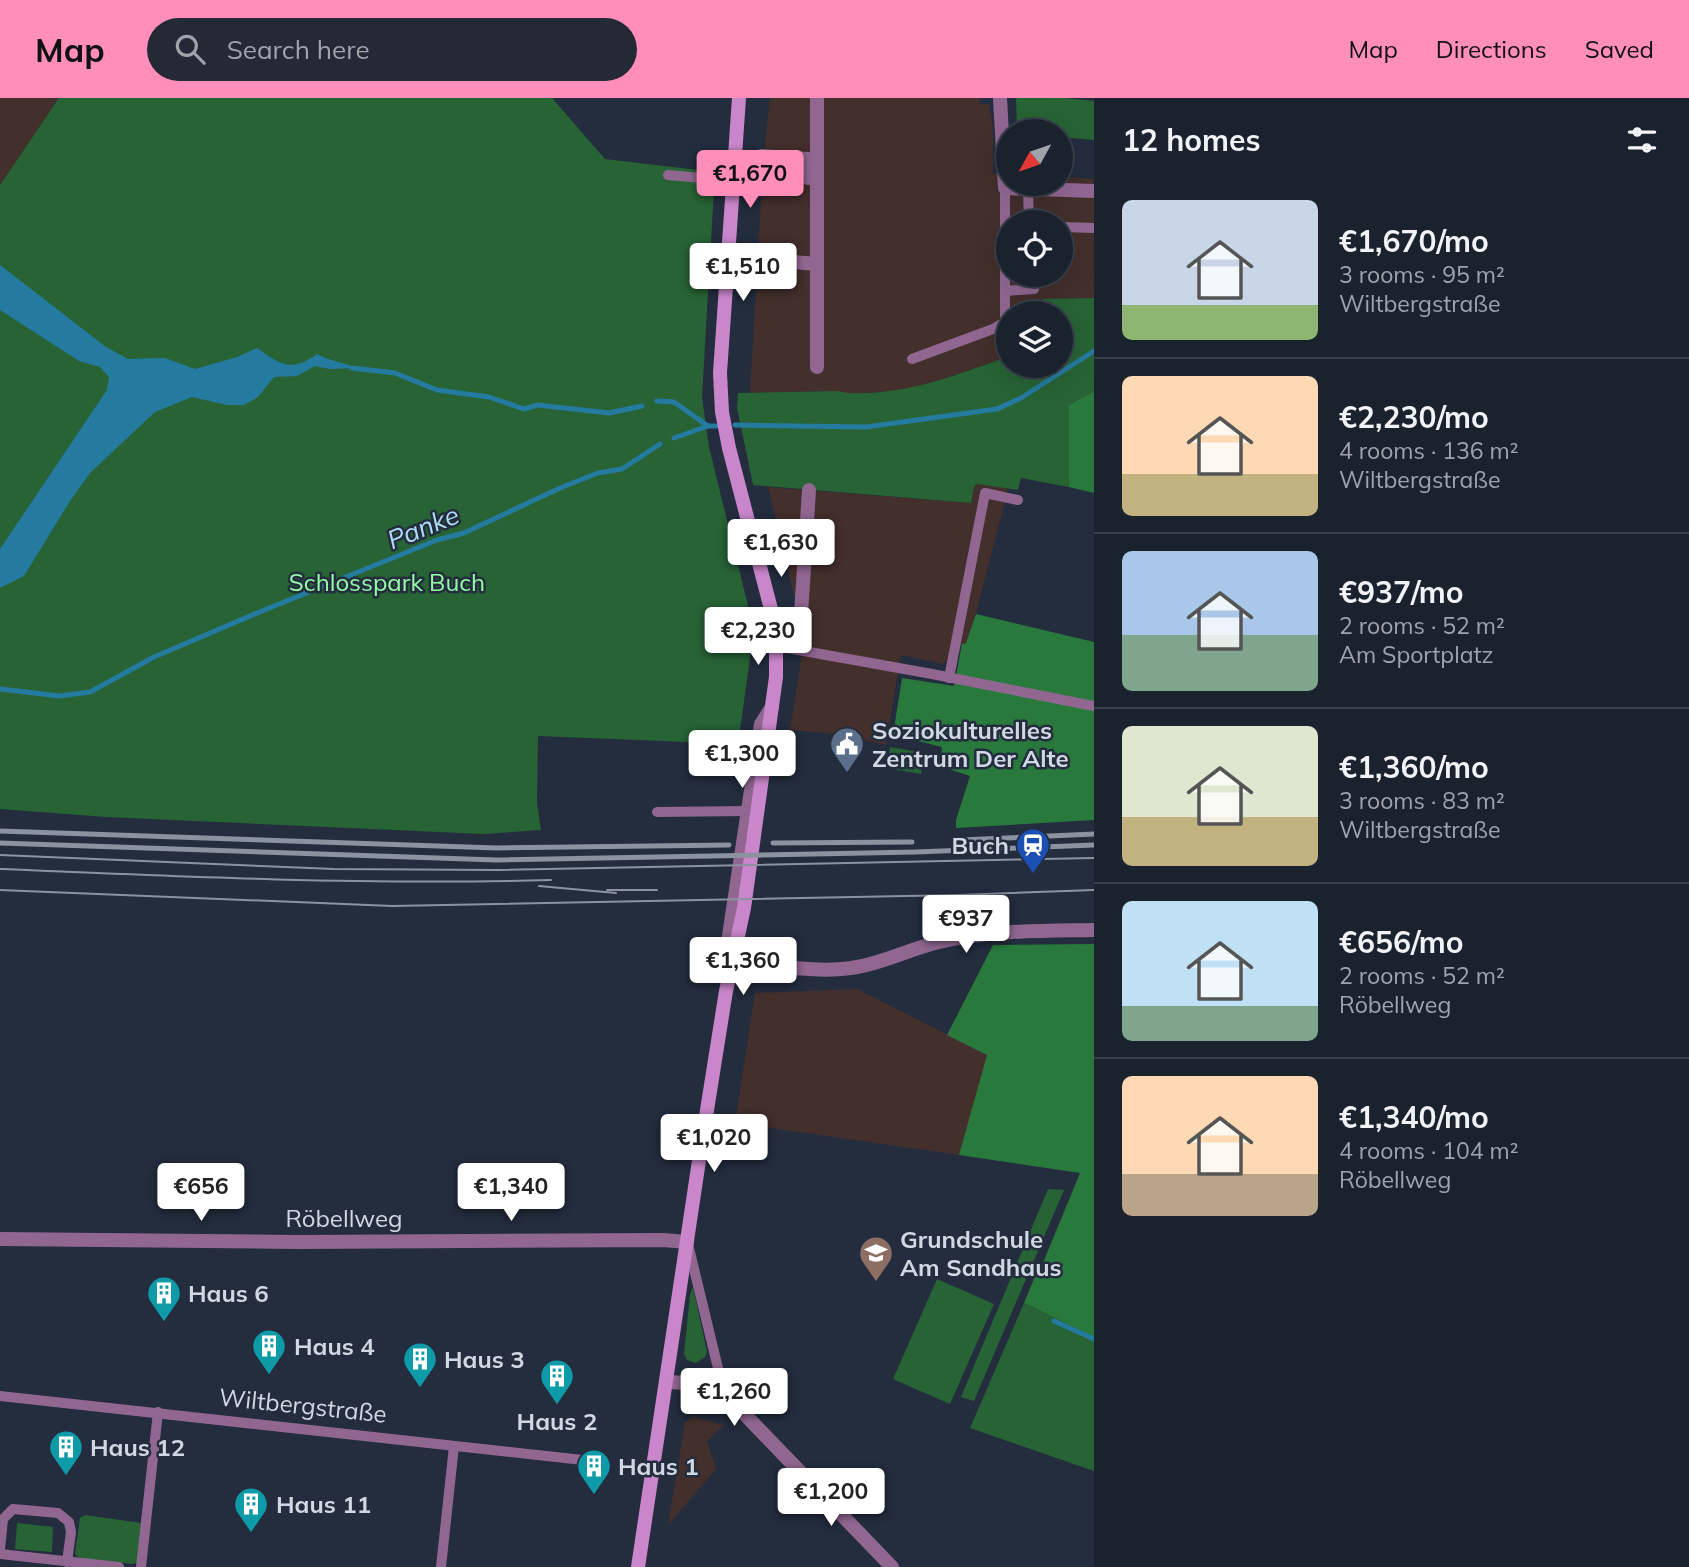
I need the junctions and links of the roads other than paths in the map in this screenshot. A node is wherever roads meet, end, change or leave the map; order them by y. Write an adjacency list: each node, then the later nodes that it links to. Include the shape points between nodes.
1 (739, 98): 5 (main road)
2 (817, 98): 9 (street)
3 (1000, 98): 4 (street)
4 (1001, 119)
5 (737, 155): 6 (lane); 8 (main road)
6 (775, 157): 9 (street, via 808,159 808,181)
7 (668, 176): 8 (lane)
8 (735, 181): 14 (main road)
9 (817, 181): 15 (street)
10 (1073, 190): 11 (street)
11 (1094, 191)
12 (1073, 227): 13 (lane)
13 (1094, 228)
14 (728, 262): 15 (street); 23 (main road, via 720,373 722,412)
15 (817, 264): 20 (street)
16 (1005, 287): 18 (lane)
17 (1034, 287): 18 (lane)
18 (1005, 291): 19 (lane, via 1005,322)
19 (912, 359)
20 (817, 367)
21 (810, 490): 23 (street, via 800,630)
22 (1018, 500): 25 (lane, via 985,493)
23 (774, 627): 24 (main road)
24 (776, 646): 25 (lane); 26 (main road)
25 (949, 678): 27 (lane)
26 (772, 706): 28 (street, via 761,724); 31 (main road)
27 (1094, 706)
28 (748, 811): 29 (lane); 31 (street, via 727,949)
29 (656, 812)
30 (1094, 929): 31 (street, via 996,932 940,942 863,966 824,970)
31 (734, 960): 33 (main road)
32 (0, 1239): 33 (street, Röbellweg)
33 (687, 1242): 34 (main road); 35 (lane)
34 (667, 1382): 35 (street, via 709,1384); 46 (main road)
35 (724, 1393): 47 (street)
36 (0, 1396): 37 (lane, Wiltbergstraße)
37 (158, 1412): 38 (lane, Wiltbergstraße); 44 (lane)
38 (454, 1446): 39 (lane, Wiltbergstraße); 45 (lane)
39 (601, 1462)
40 (0, 1549): 42 (lane, via 4,1519 13,1509 58,1513 69,1522 71,1532)
41 (0, 1554): 42 (lane)
42 (67, 1562): 43 (lane)
43 (120, 1567)
44 (141, 1567)
45 (441, 1567)
46 (638, 1567)
47 (892, 1567)

